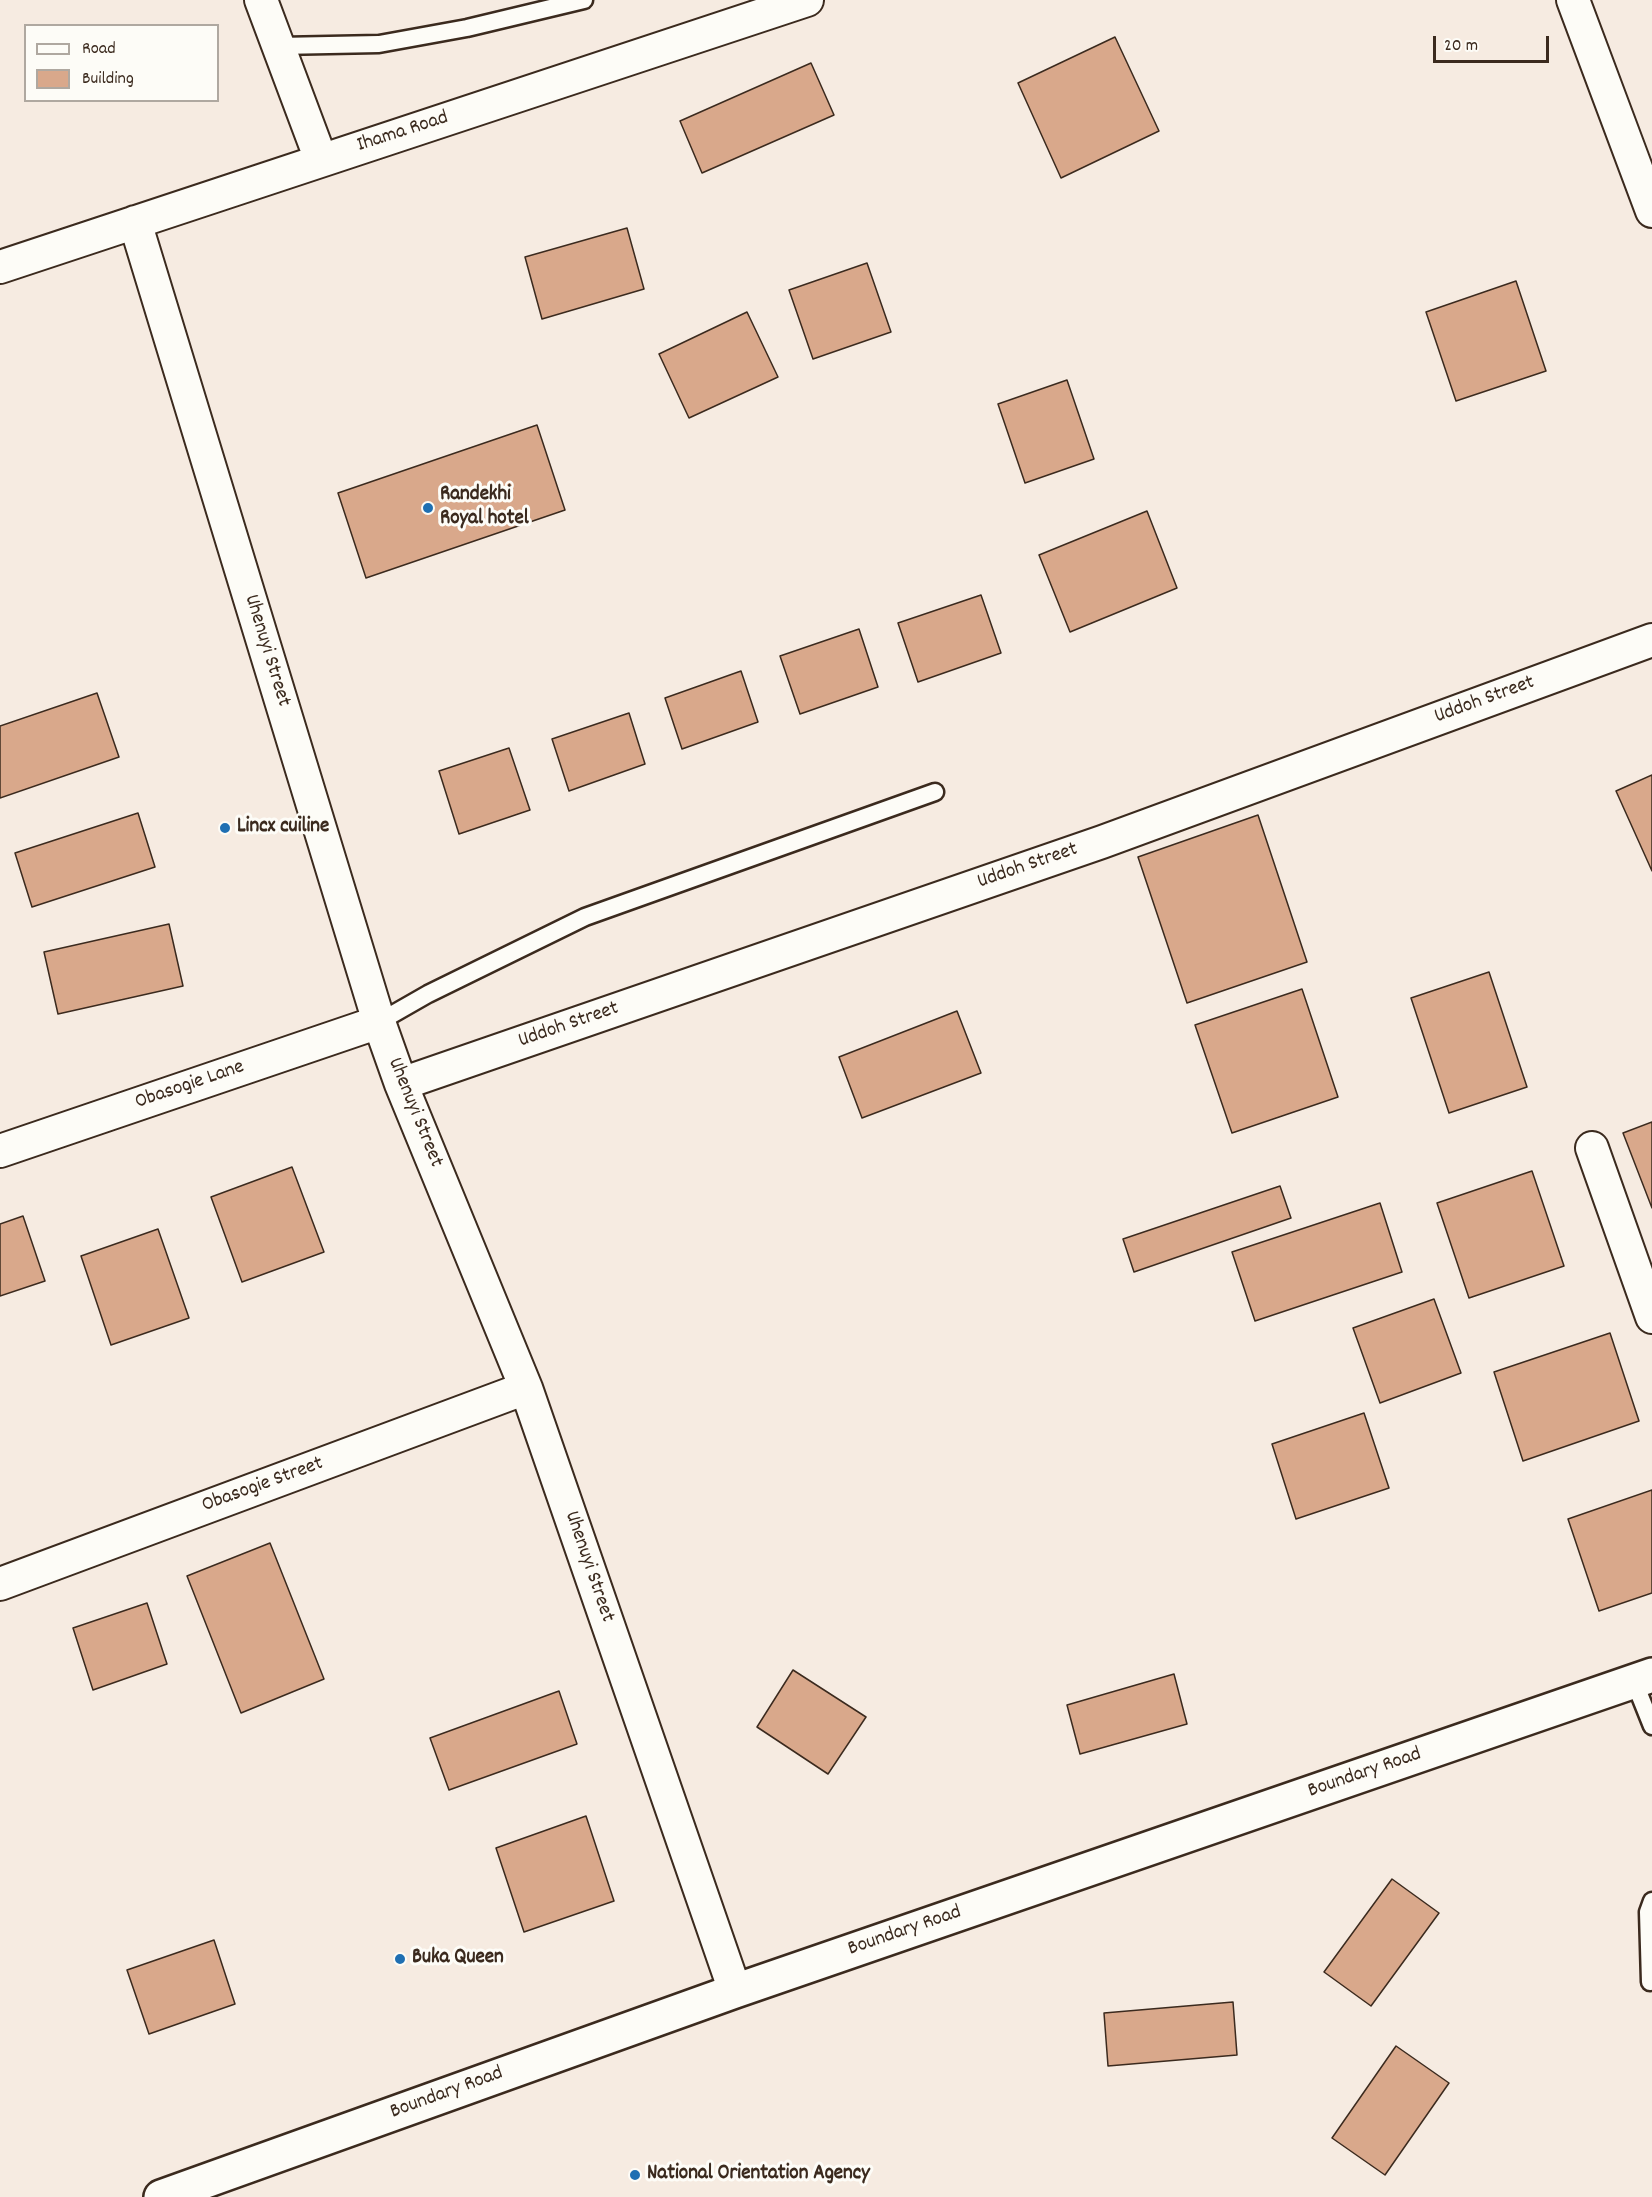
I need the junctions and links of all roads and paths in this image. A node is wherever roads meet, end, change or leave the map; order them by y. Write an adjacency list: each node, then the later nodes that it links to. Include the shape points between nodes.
1 (261, 0): 5 (street)
2 (584, 0): 5 (lane, via 379,44)
3 (807, 0): 6 (street, Ihama Road)
4 (1573, 0): 7 (street)
5 (279, 46): 6 (street)
6 (321, 160): 8 (street, Ihama Road)
7 (1652, 211)
8 (135, 222): 9 (street, Ihama Road); 12 (street, Uhenuyi Street)
9 (0, 267)
10 (1652, 640): 13 (street, Uddoh Street, via 1102,842)
11 (935, 792): 12 (lane, via 585,917)
12 (379, 1022): 13 (street, Uhenuyi Street); 15 (street, Obasogie Lane)
13 (401, 1084): 17 (street, Uhenuyi Street)
14 (1592, 1148): 16 (street)
15 (0, 1151)
16 (1652, 1317)
17 (526, 1388): 18 (street, Obasogie Street); 23 (street, Uhenuyi Street)
18 (0, 1584)
19 (1643, 1678): 20 (lane); 23 (street, Boundary Road)
20 (1652, 1726)
21 (1652, 1901): 22 (lane, via 1648,1912)
22 (1650, 1982)
23 (735, 1990): 24 (street, Boundary Road)
24 (161, 2197)

